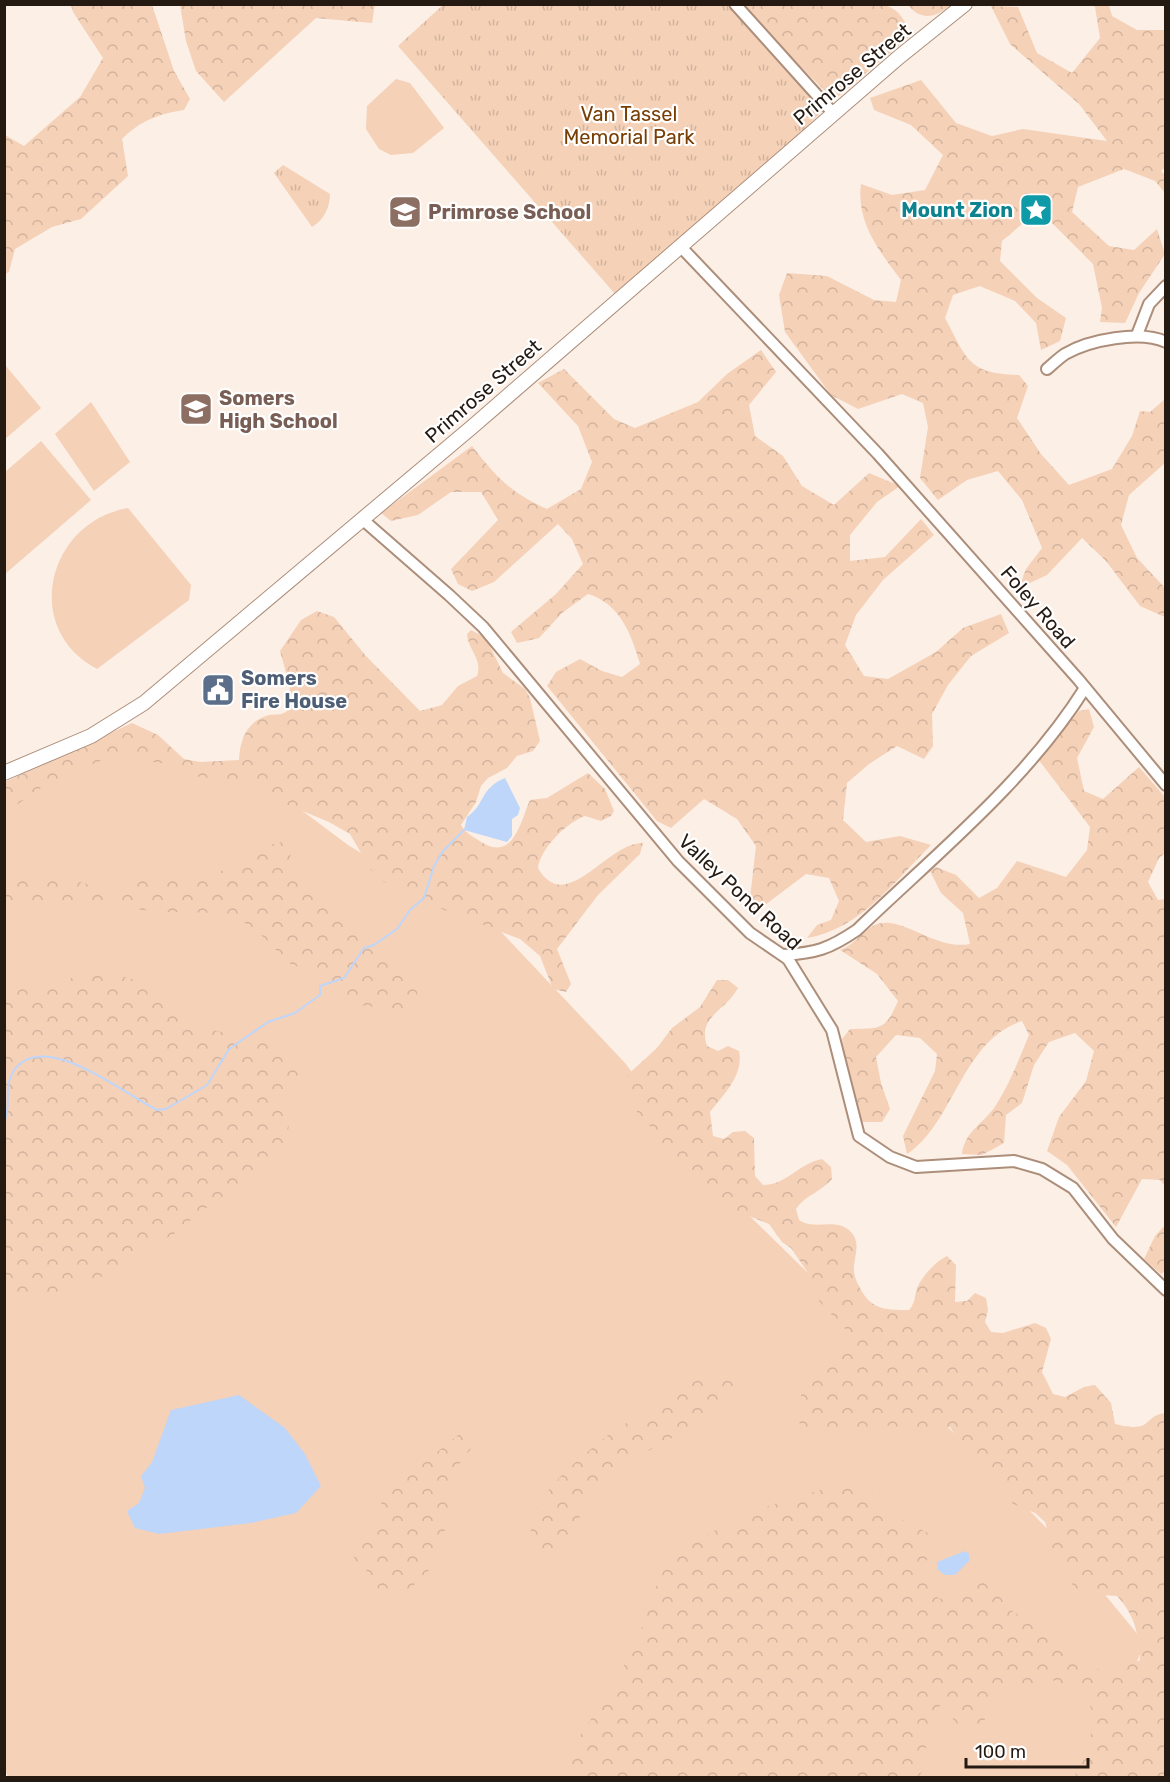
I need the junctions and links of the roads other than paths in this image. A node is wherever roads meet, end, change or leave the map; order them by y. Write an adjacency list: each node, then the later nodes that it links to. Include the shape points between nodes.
1 (735, 4): 3 (street)
2 (965, 4): 3 (main road, Primrose Street)
3 (833, 113): 4 (main road, Primrose Street)
4 (681, 247): 9 (main road, Primrose Street); 10 (street, Foley Road, via 878,454)
5 (1166, 286): 6 (street, via 1149,304)
6 (1137, 335): 7 (street); 8 (street, via 1066,353)
7 (1166, 342)
8 (1047, 369)
9 (362, 519): 11 (main road, Primrose Street, via 144,703 91,736); 13 (street, Valley Pond Road, via 483,627 678,861 750,933)
10 (1085, 688): 12 (street, Foley Road); 13 (street, via 1066,719 1028,764 857,930 832,947)
11 (4, 773)
12 (1163, 777)
13 (783, 955): 14 (street, Valley Pond Road, via 832,1030 859,1136 890,1157 916,1167 1014,1161 1042,1169 1073,1188 1113,1239)
14 (1166, 1290)

